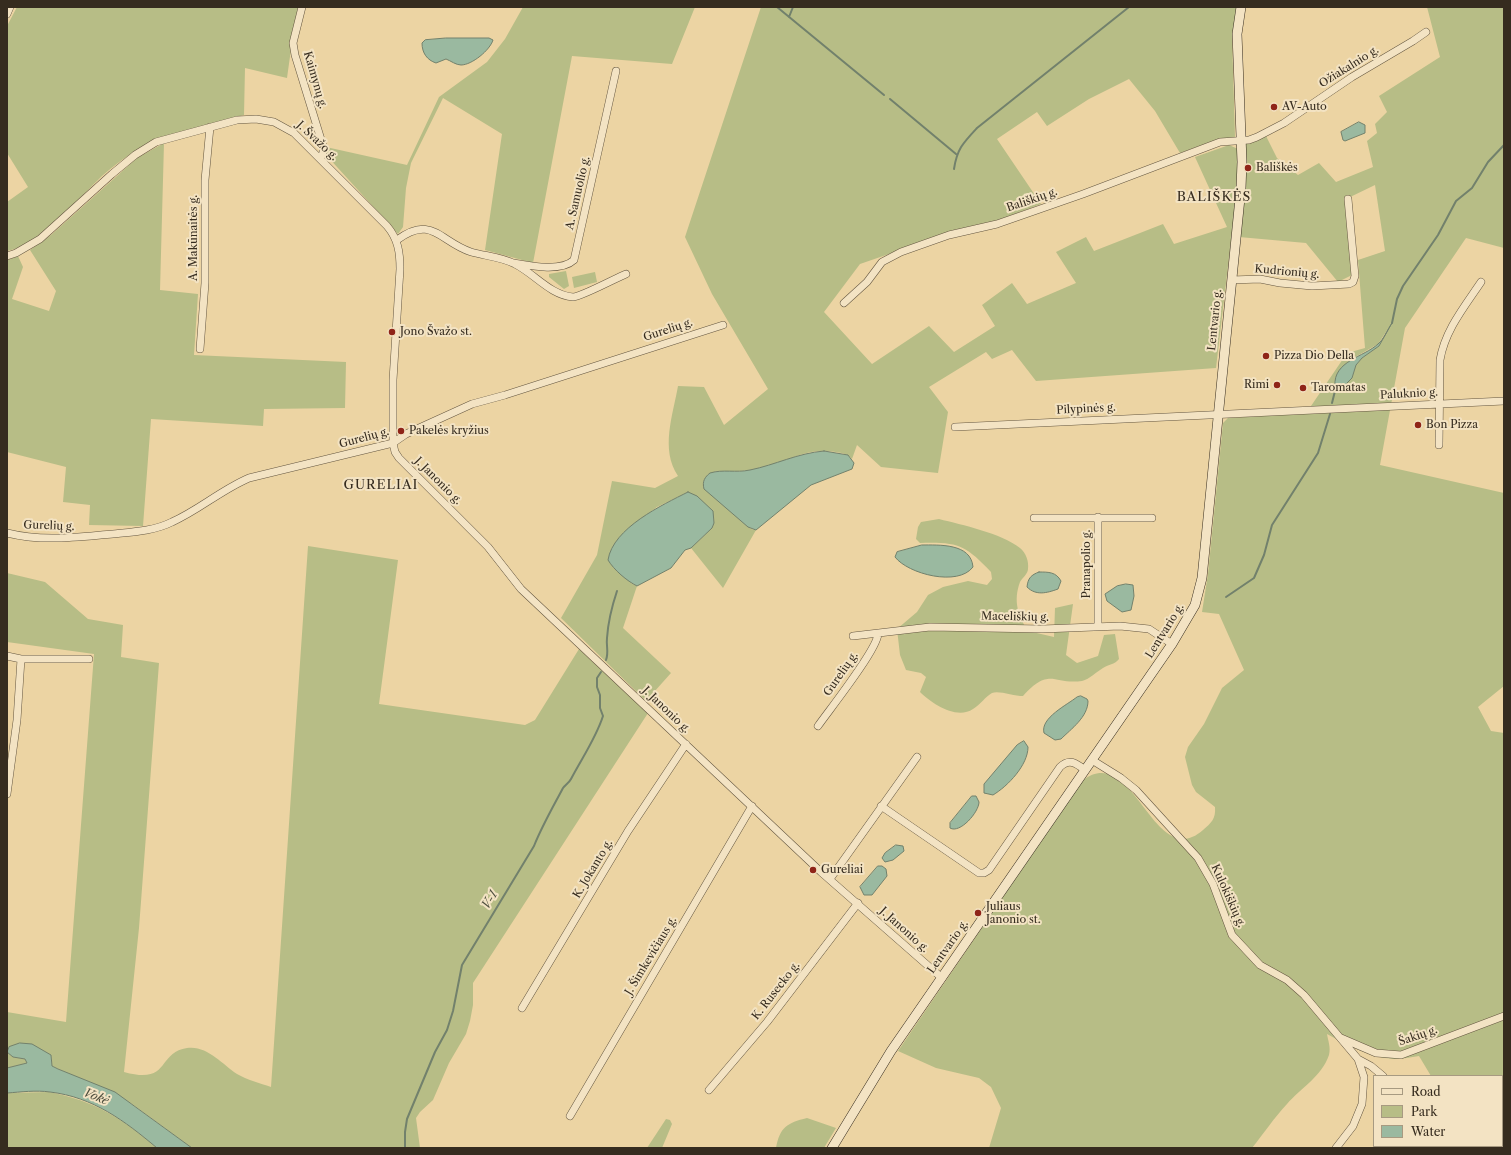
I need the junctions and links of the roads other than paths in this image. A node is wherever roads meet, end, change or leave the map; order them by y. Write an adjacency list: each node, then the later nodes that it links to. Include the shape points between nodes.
1 (10, 7): 4 (street)
2 (302, 7): 9 (street, Kaimynų g., via 294,43 295,55 323,146)
3 (1241, 7): 8 (main road, Lentvario g., via 1237,34)
4 (7, 14)
5 (1426, 32): 8 (street, Ožiakalnio g., via 1352,77 1284,123 1257,137)
6 (616, 71): 13 (street, A. Samuolio g., via 574,260 544,268)
7 (210, 127): 9 (street, J. Švažo g., via 237,120 256,119 274,122 294,133); 12 (street, J. Švažo g., via 156,142 135,155 40,240); 19 (street, A. Makūnaitės g., via 205,180 206,283)
8 (1241, 141): 15 (main road, Lentvario g., via 1241,188); 17 (street, Bališkių g., via 1220,142 997,224 949,235 901,252 882,262 867,282)
9 (320, 158): 11 (street, J. Švažo g., via 387,226)
10 (1348, 199): 15 (street, Kudrionių g., via 1355,276 1353,282 1312,286 1280,284 1260,279)
11 (396, 240): 13 (street, via 413,230 431,231 470,252); 24 (street, J. Švažo g., via 400,251 400,263 393,380)
12 (7, 256)
13 (514, 264): 14 (street, via 555,292 575,297)
14 (626, 274)
15 (1232, 280): 22 (main road, Lentvario g.)
16 (1481, 282): 21 (street, via 1448,332 1442,346)
17 (844, 303)
18 (723, 325): 24 (street, Gurelių g., via 472,404 406,434)
19 (200, 349)
20 (1504, 401): 21 (street, Paluknio g.)
21 (1439, 404): 22 (street, Paluknio g.); 25 (street)
22 (1219, 414): 23 (street, Pilypinės g.); 33 (main road, Lentvario g., via 1199,591 1188,618)
23 (955, 426)
24 (393, 443): 29 (street, Gurelių g., via 249,478 230,486 163,526 83,538 38,539); 38 (street, J. Janonio g., via 399,458 488,547 521,589)
25 (1439, 445)
26 (1098, 517): 27 (street, Pranapolio g.); 28 (street); 30 (street, Pranapolio g.)
27 (1034, 518)
28 (1152, 518)
29 (7, 533)
30 (1098, 627): 31 (street, Maceliškių g., via 930,627); 33 (street, Maceliškių g., via 1140,627 1156,632)
31 (878, 634): 32 (street, Maceliškių g.); 37 (street, Gurelių g., via 876,642 858,671)
32 (853, 636)
33 (1172, 644): 40 (main road, Lentvario g.)
34 (7, 656): 35 (street)
35 (21, 659): 36 (street); 42 (street, via 17,720)
36 (89, 659)
37 (818, 726)
38 (686, 744): 43 (street, J. Janonio g.); 48 (street, K. Jokanto g., via 628,831)
39 (917, 757): 44 (street)
40 (1092, 760): 41 (main road, Lentvario g.); 50 (street, Kulokiškių g., via 1136,790 1198,858 1213,884 1232,935 1260,965 1287,980 1304,995)
41 (1085, 770): 44 (street, via 1071,761 1060,767 989,870 984,873 979,873); 47 (main road, Lentvario g.)
42 (7, 794)
43 (752, 806): 45 (street, J. Janonio g.); 54 (street, J. Šimkevičiaus g.)
44 (881, 806): 45 (street)
45 (830, 879): 46 (street, J. Janonio g.)
46 (858, 903): 47 (street, J. Janonio g.); 53 (street, K. Rusecko g., via 767,1022)
47 (942, 978): 55 (main road, Lentvario g., via 891,1051)
48 (522, 1008)
49 (1504, 1016): 50 (street, Šakių g., via 1401,1055 1376,1053)
50 (1338, 1037): 51 (street, Kulokiškių g.)
51 (1358, 1060): 52 (street); 56 (street, Kulokiškių g., via 1364,1076 1362,1104 1353,1126)
52 (1382, 1075)
53 (709, 1090)
54 (570, 1116)
55 (832, 1148)
56 (1336, 1148)

